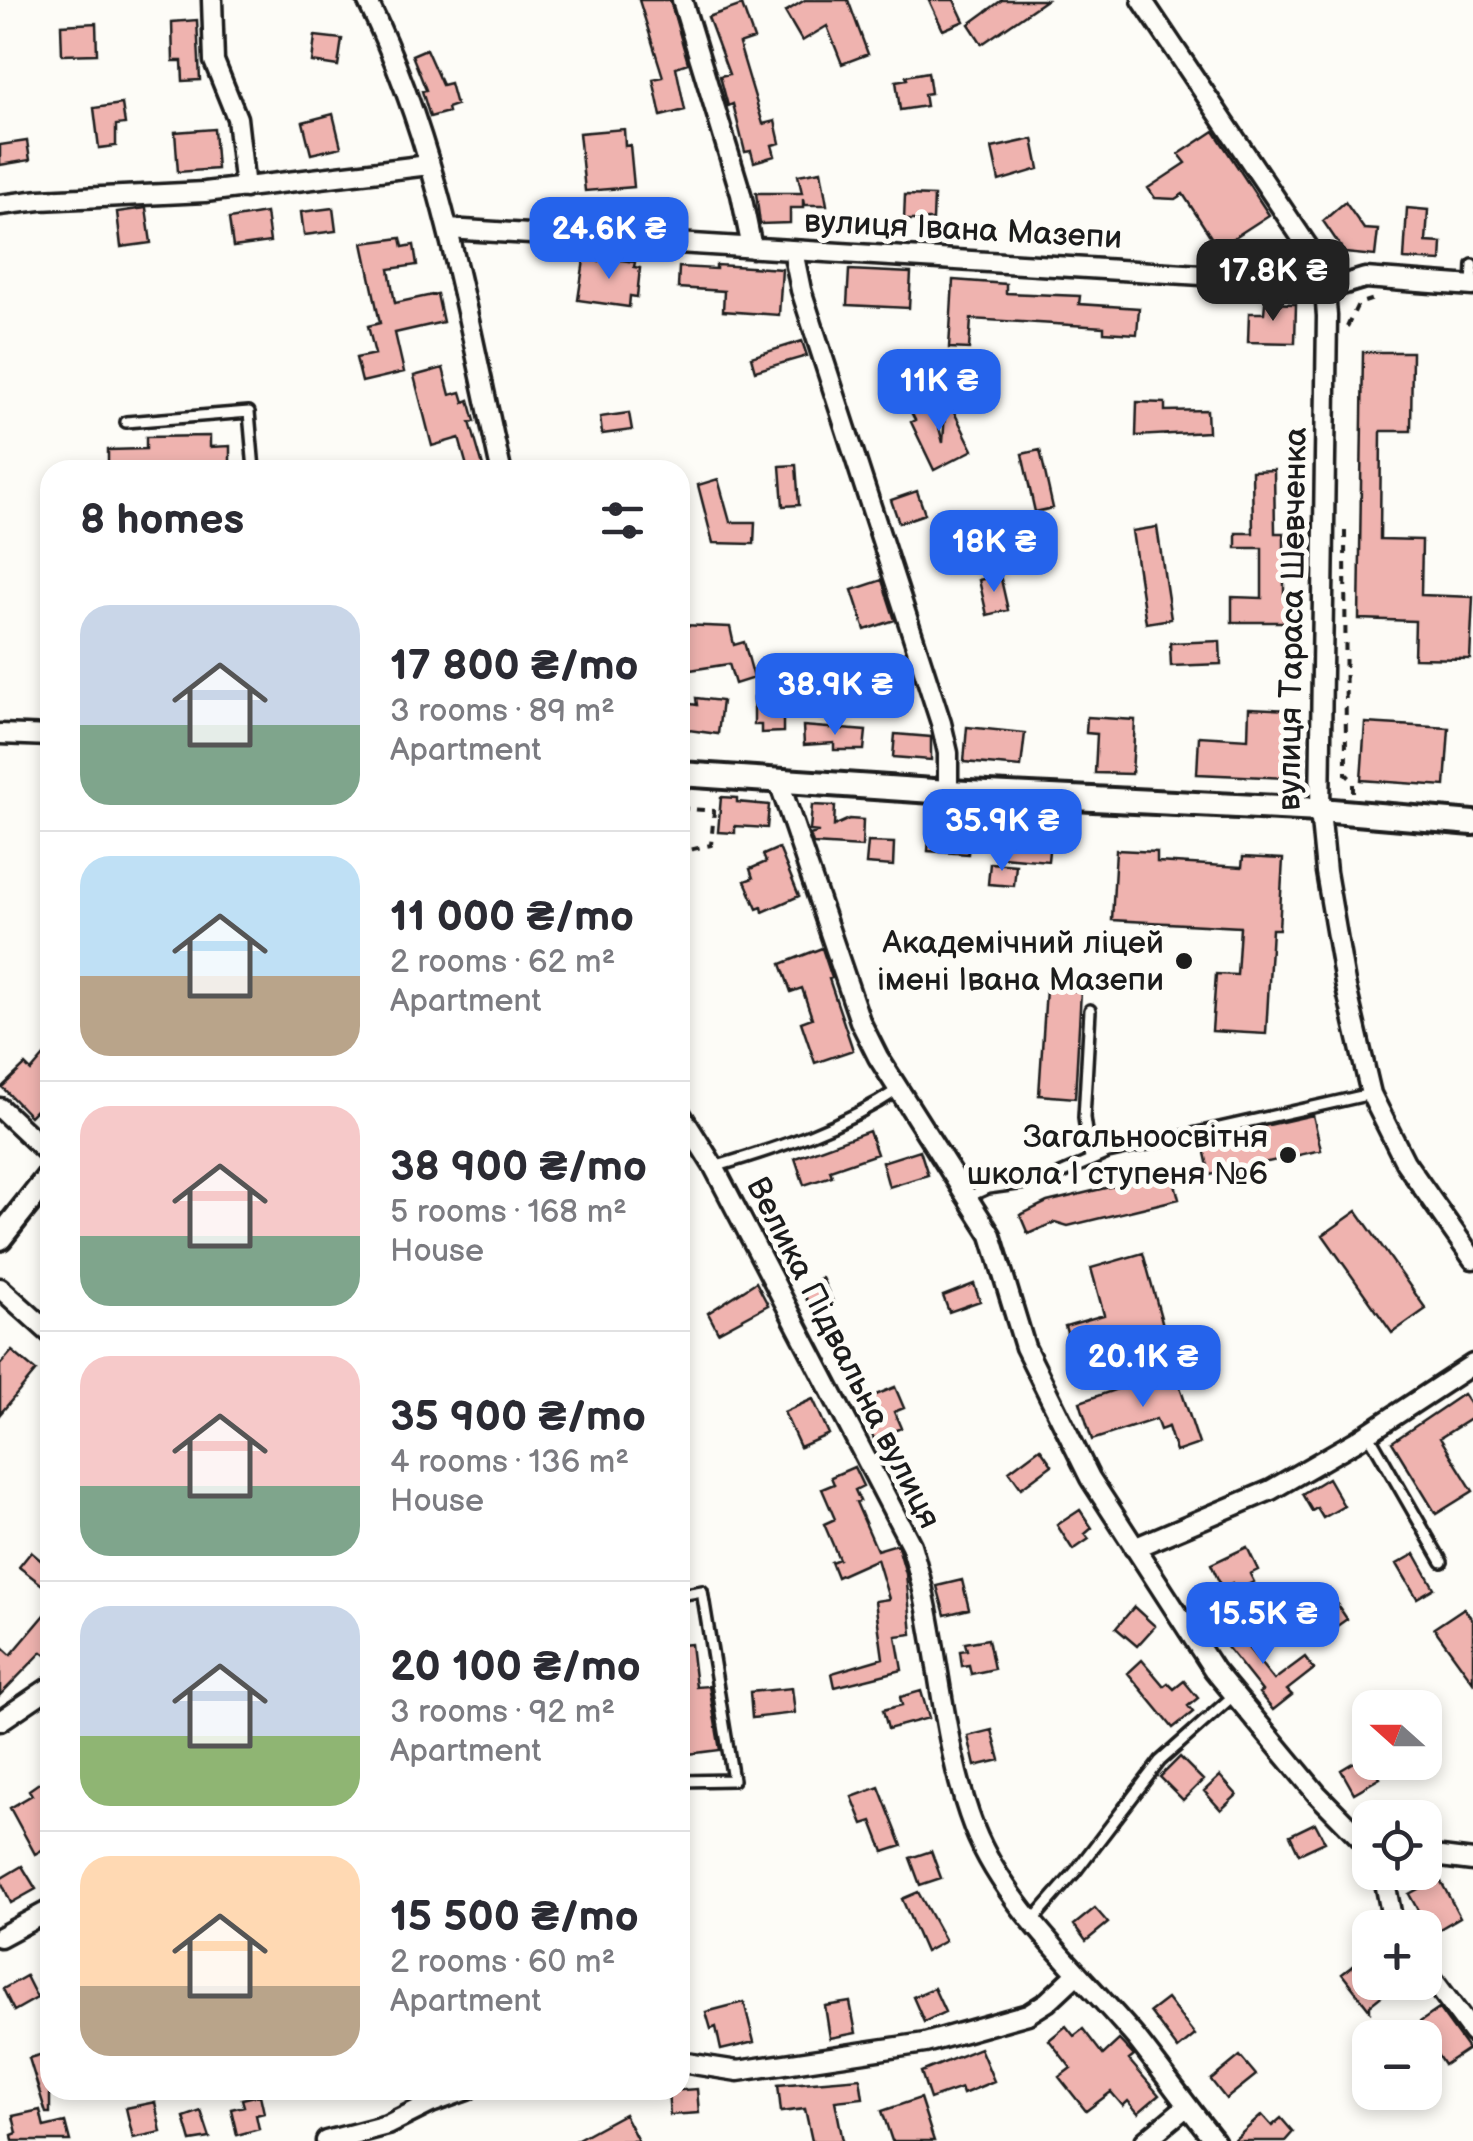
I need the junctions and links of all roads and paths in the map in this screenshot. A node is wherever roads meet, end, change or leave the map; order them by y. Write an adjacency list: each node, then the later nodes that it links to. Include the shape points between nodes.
1 (212, 0): 6 (street, via 214,61 237,118)
2 (367, 0): 5 (street)
3 (682, 0): 9 (street)
4 (1142, 0): 13 (street, вулиця Тараса Шевченка, via 1308,246)
5 (429, 165): 6 (street); 8 (street)
6 (246, 188): 7 (street)
7 (0, 205)
8 (448, 229): 9 (street, вулиця Івана Мазепи); 18 (street)
9 (752, 248): 10 (street, вулиця Івана Мазепи)
10 (794, 251): 13 (street, вулиця Івана Мазепи, via 1266,278); 24 (street, via 800,290 941,723)
11 (1473, 265): 12 (lane)
12 (1473, 286): 13 (street, вулиця Івана Мазепи, via 1365,278)
13 (1325, 290): 26 (street, вулиця Тараса Шевченка)
14 (1375, 298): 15 (path, via 1358,304)
15 (1344, 334)
16 (126, 422): 17 (lane, via 250,412)
17 (253, 460)
18 (499, 460)
19 (1345, 514): 27 (path, via 1346,774 1353,781)
20 (0, 734): 21 (street)
21 (40, 736)
22 (690, 775): 23 (street)
23 (778, 779): 24 (street); 31 (street, via 854,1007)
24 (948, 792): 26 (street)
25 (690, 809): 29 (path, via 714,811 711,845)
26 (1320, 810): 27 (street); 32 (street, вулиця Тараса Шевченка, via 1345,983)
27 (1352, 812): 28 (street)
28 (1473, 823)
29 (690, 850)
30 (1090, 1010): 36 (lane, via 1084,1118)
31 (898, 1089): 37 (lane, via 840,1123); 39 (street)
32 (1372, 1094): 36 (lane); 41 (street, вулиця Тараса Шевченка, via 1405,1162)
33 (0, 1108): 35 (street)
34 (690, 1129): 37 (street, Велика Підвальна вулиця)
35 (40, 1145)
36 (1090, 1159): 39 (lane, via 1047,1180)
37 (714, 1167): 57 (street, Велика Підвальна вулиця, via 910,1545 972,1822)
38 (40, 1188): 40 (street)
39 (968, 1197): 46 (street, via 997,1247 1025,1347 1056,1415)
40 (0, 1238)
41 (1473, 1259)
42 (0, 1288): 43 (street)
43 (40, 1323)
44 (1473, 1364): 45 (street)
45 (1368, 1433): 46 (street, via 1257,1497); 47 (lane)
46 (1134, 1548): 50 (street)
47 (1442, 1562)
48 (690, 1593): 52 (lane, via 702,1591 733,1780)
49 (40, 1694): 51 (street)
50 (1233, 1696): 53 (street); 57 (lane, via 1160,1762)
51 (0, 1721)
52 (690, 1781)
53 (1352, 1831)
54 (1442, 1857): 55 (street)
55 (1473, 1861)
56 (40, 1915): 58 (street)
57 (1033, 1920): 59 (street, Велика Підвальна вулиця)
58 (0, 1937)
59 (1077, 1974): 62 (street, via 1028,2014 924,2044 738,2071); 64 (street, Велика Підвальна вулиця)
60 (1442, 1992): 61 (street)
61 (1473, 2033)
62 (690, 2064)
63 (425, 2100): 65 (street)
64 (1187, 2106): 67 (street); 68 (street, Велика Підвальна вулиця)
65 (369, 2136): 66 (street)
66 (326, 2141)
67 (1145, 2141)
68 (1215, 2141)

